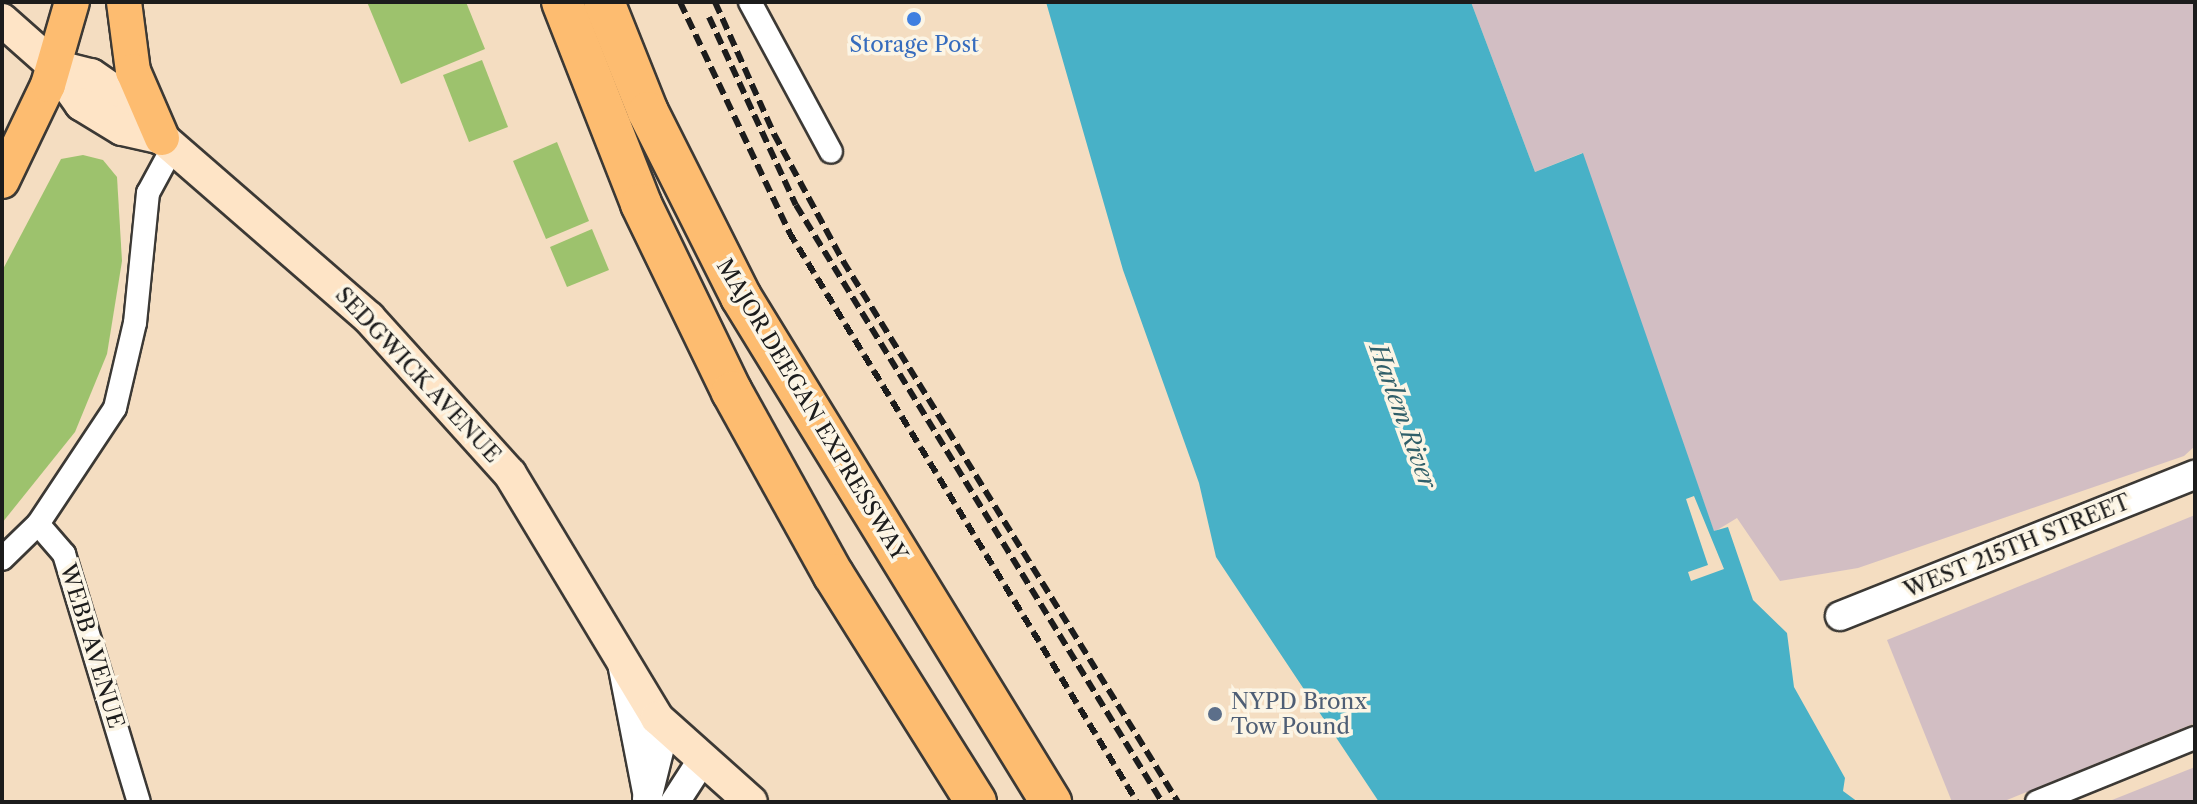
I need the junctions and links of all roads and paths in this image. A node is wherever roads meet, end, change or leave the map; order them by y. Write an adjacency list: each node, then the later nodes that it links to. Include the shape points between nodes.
1 (72, 2): 7 (main road)
2 (124, 2): 8 (main road, via 133,71)
3 (562, 2): 22 (highway, via 630,178 732,392 833,574)
4 (604, 2): 23 (highway, MAJOR DEEGAN EXPRESSWAY, via 648,112 741,297)
5 (750, 2): 9 (street)
6 (2, 20): 7 (main road, SEDGWICK AVENUE)
7 (54, 66): 8 (main road, SEDGWICK AVENUE, via 81,104 122,129); 10 (main road)
8 (168, 143): 12 (street, via 148,193 135,323 115,408); 15 (main road, SEDGWICK AVENUE, via 369,318 510,474)
9 (831, 152)
10 (2, 181)
11 (2195, 475): 14 (street, WEST 215TH STREET)
12 (38, 524): 13 (street); 20 (street, WEBB AVENUE, via 64,554)
13 (2, 559)
14 (1840, 616)
15 (621, 657): 16 (main road, SEDGWICK AVENUE); 19 (street, SEDGWICK AVENUE)
16 (661, 723): 18 (main road, SEDGWICK AVENUE); 19 (street)
17 (2195, 738): 24 (street)
18 (701, 762): 19 (street); 21 (main road, SEDGWICK AVENUE)
19 (657, 801)
20 (139, 802)
21 (751, 802)
22 (976, 802)
23 (1051, 802)
24 (2037, 802)

